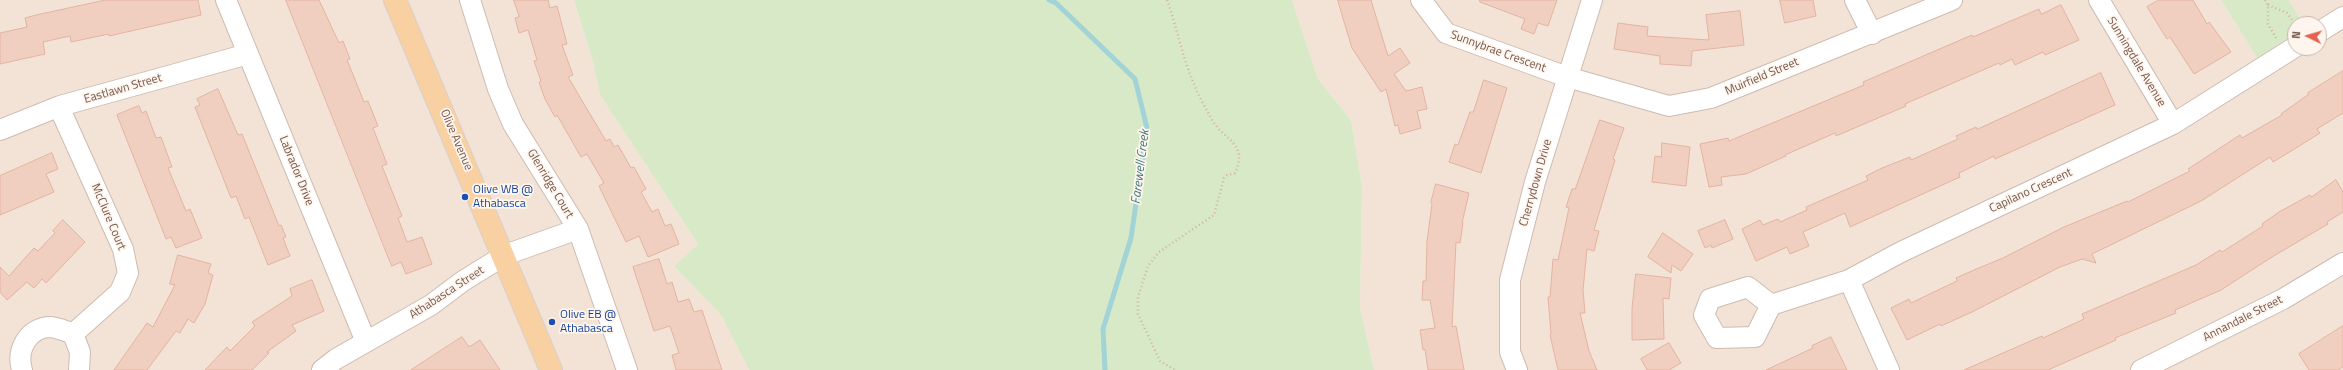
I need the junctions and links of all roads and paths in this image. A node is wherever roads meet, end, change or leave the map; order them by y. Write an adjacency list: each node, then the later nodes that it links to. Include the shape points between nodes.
1 (226, 0): 18 (street, Labrador Drive)
2 (395, 0): 24 (main road, Olive Avenue)
3 (470, 0): 23 (street, Glenridge Court, via 498,89 513,124)
4 (1166, 0): 35 (path, via 1193,84 1213,121 1239,151 1239,164 1235,173 1224,178 1214,215 1159,252 1148,266 1138,297 1138,314 1160,361)
5 (1421, 0): 19 (street, Sunnybrae Crescent, via 1446,33)
6 (1592, 0): 19 (street, Cherrydown Drive)
7 (1855, 0): 15 (street)
8 (1952, 0): 15 (street, Muirfield Street)
9 (2099, 0): 21 (street, Sunningdale Avenue)
10 (2265, 0): 11 (path)
11 (2268, 5): 12 (path); 16 (path, via 2268,24)
12 (2289, 16)
13 (2343, 17): 14 (street)
14 (2327, 27)
15 (1872, 34): 19 (street, Muirfield Street, via 1785,66 1711,98 1668,106)
16 (2287, 46)
17 (2287, 52): 21 (street, Capilano Crescent)
18 (248, 54): 20 (street, Eastlawn Street); 29 (street, Labrador Drive)
19 (1567, 77): 36 (street, Cherrydown Drive, via 1535,182 1510,280 1510,352)
20 (59, 107): 22 (street, Eastlawn Street); 28 (street, McClure Court, via 123,249 128,273 120,292)
21 (2173, 124): 26 (street, Capilano Crescent, via 1901,252)
22 (0, 130)
23 (578, 229): 24 (street, Athabasca Street); 34 (street, Glenridge Court)
24 (505, 255): 29 (street, Athabasca Street, via 431,305); 33 (main road, Olive Avenue)
25 (2343, 263): 38 (street, Annandale Street, via 2283,299)
26 (1849, 280): 27 (street, Capilano Crescent); 37 (street)
27 (1771, 305)
28 (73, 334): 30 (street, via 51,327 32,334 24,342 20,352); 31 (street, via 80,352)
29 (366, 342): 32 (street, Athabasca Street)
30 (22, 370)
31 (79, 370)
32 (322, 370)
33 (552, 370)
34 (627, 370)
35 (1175, 370)
36 (1516, 370)
37 (1889, 370)
38 (2141, 370)

